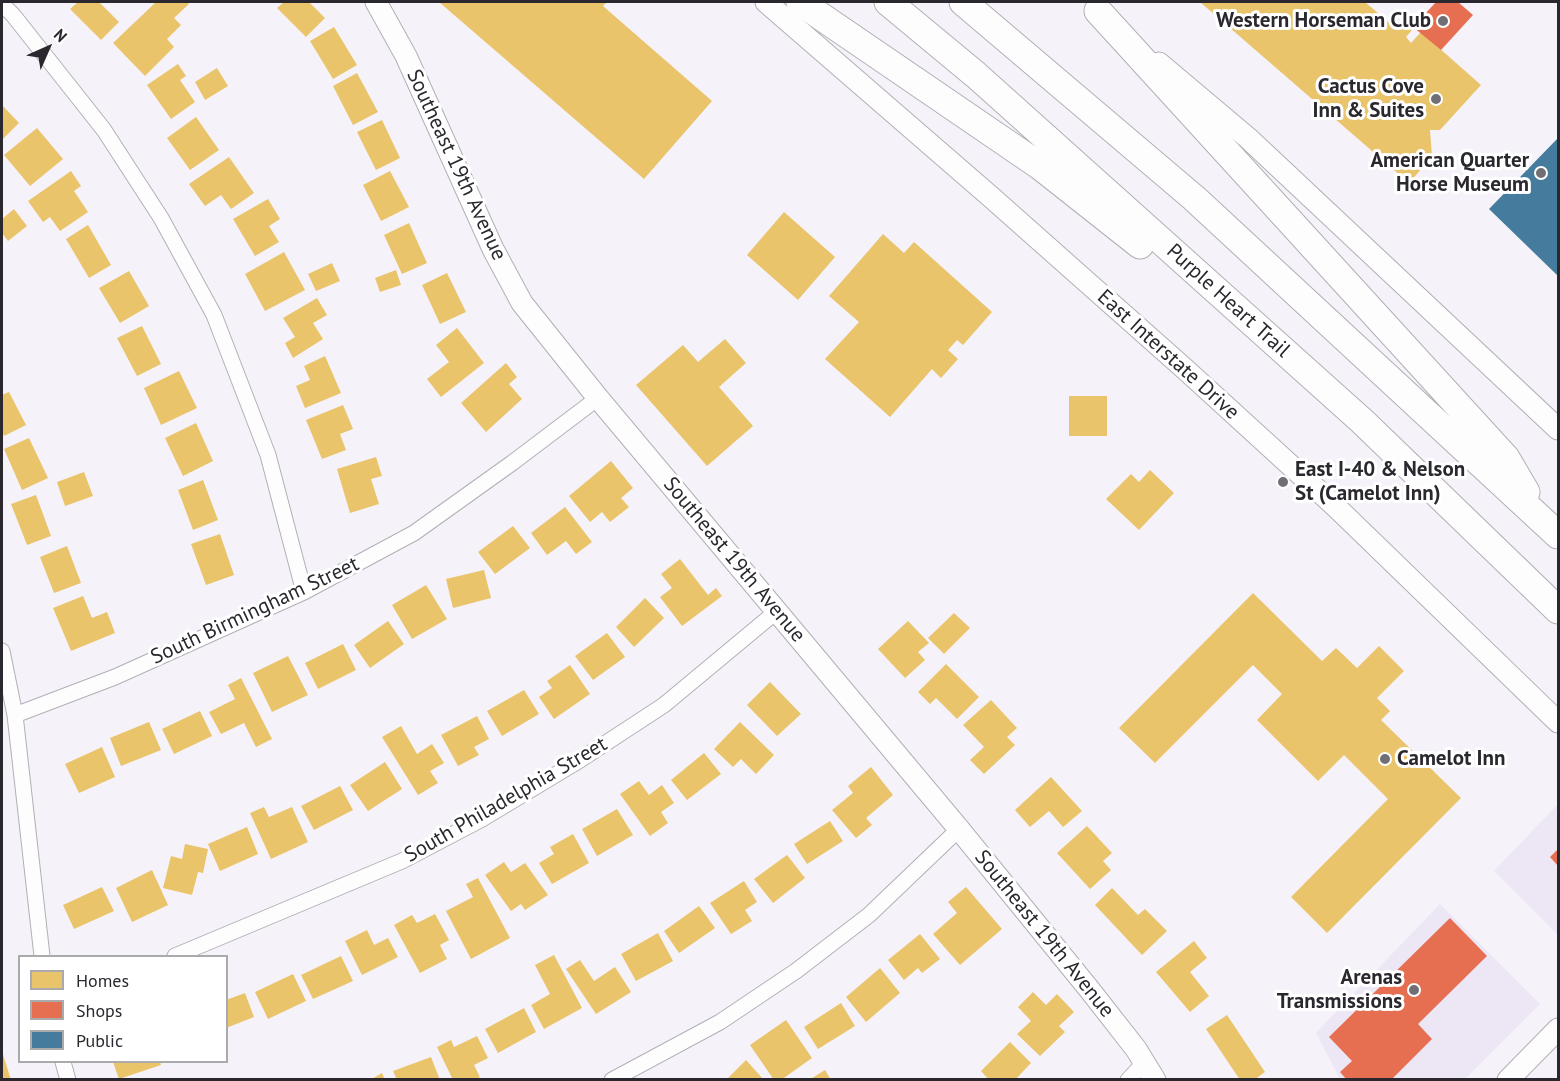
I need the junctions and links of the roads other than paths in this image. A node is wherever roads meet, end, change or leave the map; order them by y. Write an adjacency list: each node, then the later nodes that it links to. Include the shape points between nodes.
1 (376, 2): 8 (main road, Southeast 19th Avenue, via 406,56 493,249 522,303)
2 (766, 2): 17 (main road, East Interstate Drive, via 1265,442)
3 (800, 2): 9 (highway, via 1040,166 1170,268 1311,394)
4 (888, 2): 9 (highway, Purple Heart Trail, via 976,75)
5 (963, 2): 11 (highway, via 1194,198)
6 (2, 4): 12 (street, via 104,130 161,218 214,315 268,455)
7 (1092, 7): 10 (main road, via 1248,138); 11 (highway, via 1506,458)
8 (598, 398): 12 (street, South Birmingham Street, via 414,532); 14 (main road, Southeast 19th Avenue)
9 (1362, 421): 13 (highway, Purple Heart Trail)
10 (1558, 429)
11 (1551, 527)
12 (304, 592): 16 (street, South Birmingham Street, via 116,677)
13 (1558, 610)
14 (777, 611): 18 (main road, Southeast 19th Avenue); 20 (street, South Philadelphia Street, via 664,705 482,819 402,861)
15 (2, 651): 16 (street)
16 (15, 715): 19 (street)
17 (1558, 722)
18 (960, 829): 23 (main road, Southeast 19th Avenue); 25 (street, via 869,915 796,971 720,1022)
19 (42, 955)
20 (180, 955)
21 (1558, 1029): 27 (main road)
22 (63, 1063): 24 (street)
23 (1150, 1071): 26 (street)
24 (68, 1080)
25 (612, 1080)
26 (1128, 1080)
27 (1508, 1080)

